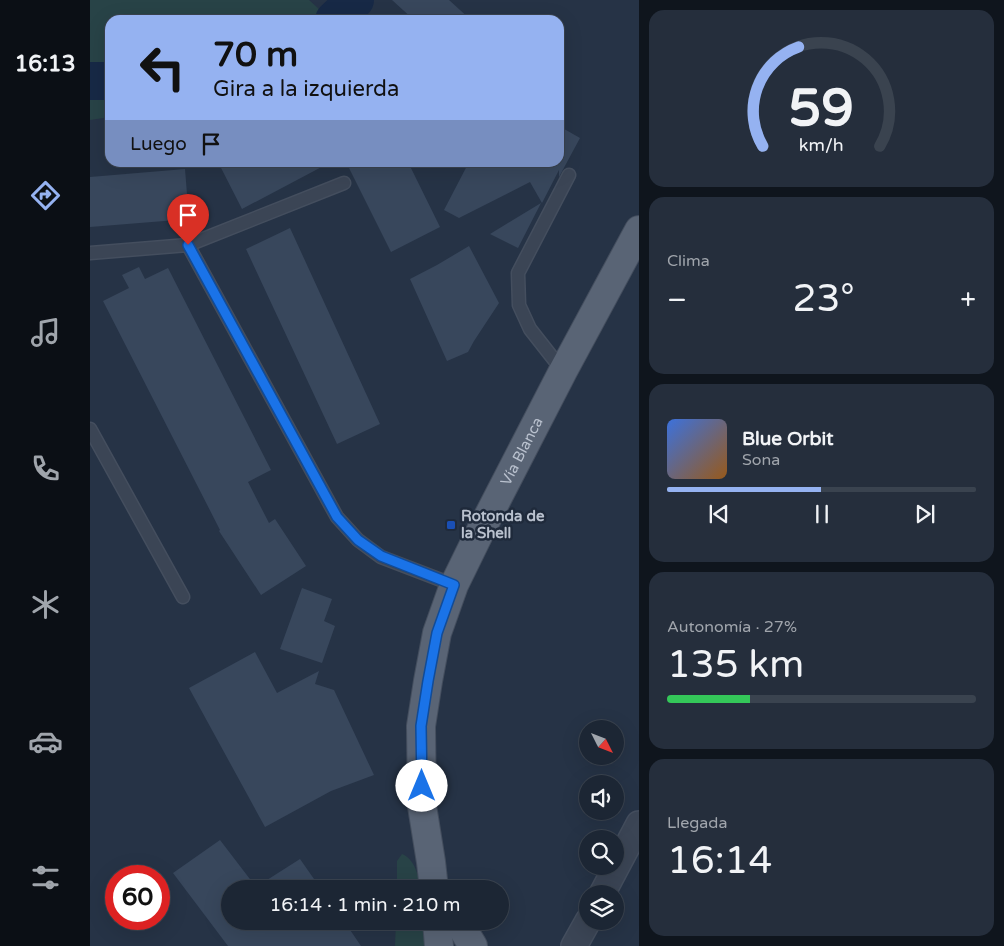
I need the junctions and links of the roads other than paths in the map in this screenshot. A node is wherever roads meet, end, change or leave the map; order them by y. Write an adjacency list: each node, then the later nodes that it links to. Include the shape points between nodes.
1 (569, 175): 6 (lane, via 518,273 519,304 530,329)
2 (344, 183): 4 (lane)
3 (639, 230): 6 (main road, Vía Blanca)
4 (188, 245): 5 (lane); 8 (lane, via 337,517 358,540 381,556)
5 (90, 253)
6 (563, 371): 8 (main road, Vía Blanca)
7 (90, 430): 9 (lane)
8 (454, 585): 11 (main road, Vía Blanca, via 437,633 421,726 422,806)
9 (183, 597)
10 (639, 824): 14 (street)
11 (431, 862): 12 (main road, Vía Blanca); 13 (main road, Vía Blanca)
12 (433, 880)
13 (438, 880)
14 (607, 885)
15 (438, 930): 18 (main road)
16 (463, 930): 19 (main road)
17 (583, 930): 20 (street)
18 (439, 946)
19 (473, 946)
20 (574, 946)

